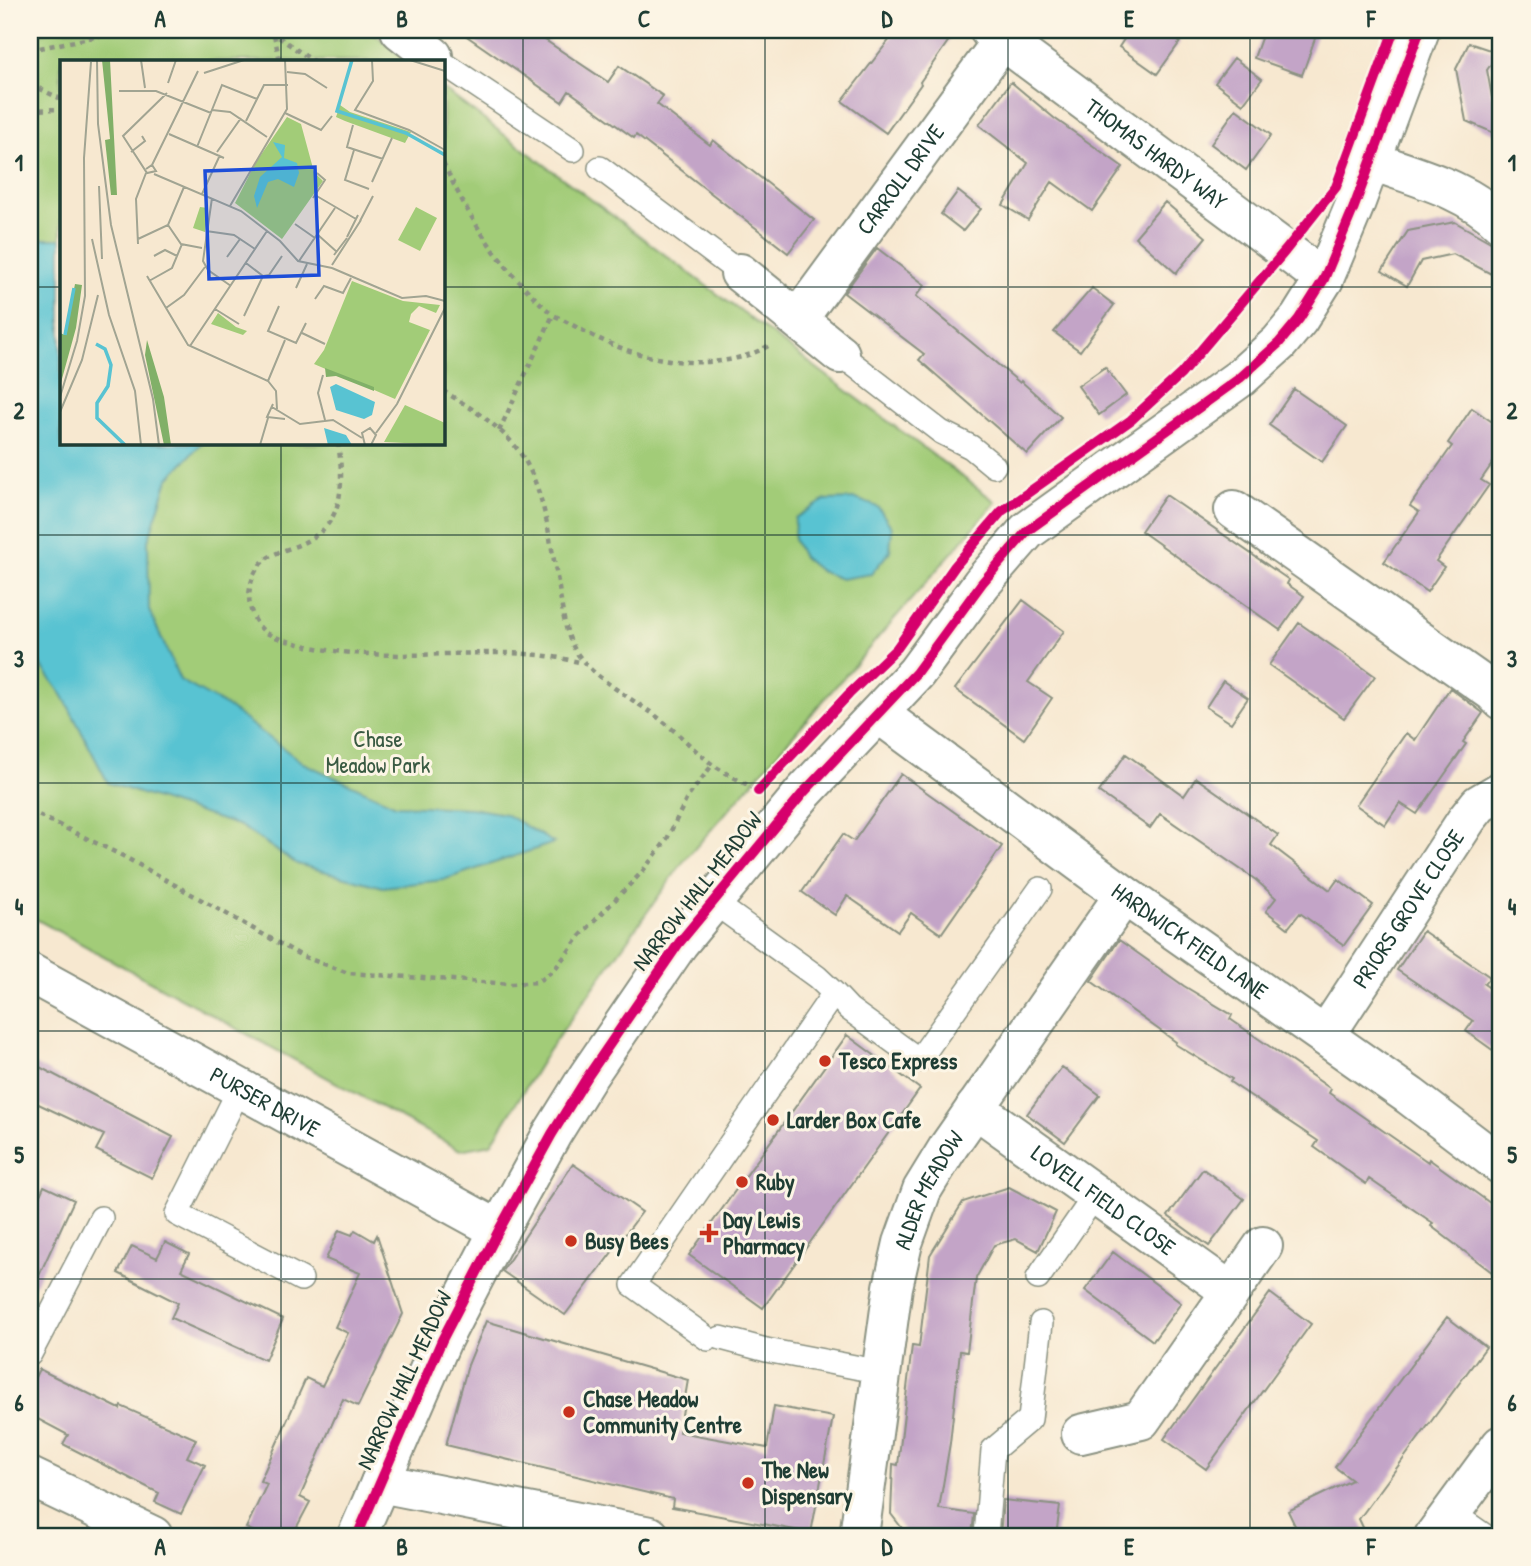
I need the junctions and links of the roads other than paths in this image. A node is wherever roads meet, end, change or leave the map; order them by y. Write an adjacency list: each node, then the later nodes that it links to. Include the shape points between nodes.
1 (400, 30): 4 (street)
2 (1420, 30): 7 (street, NARROW HALL MEADOW)
3 (996, 35): 11 (street, THOMAS HARDY WAY); 12 (street, CARROLL DRIVE)
4 (439, 60)
5 (444, 63): 6 (lane)
6 (573, 150)
7 (1372, 161): 9 (street, via 1460,194); 11 (street, NARROW HALL MEADOW)
8 (600, 169): 10 (lane)
9 (1501, 223)
10 (740, 273): 12 (street)
11 (1324, 279): 17 (street, NARROW HALL MEADOW, via 1279,343 1240,378 1027,531)
12 (798, 318): 13 (street)
13 (840, 354): 14 (lane, via 941,432 971,447)
14 (994, 466)
15 (1234, 510): 16 (street)
16 (1501, 700)
17 (879, 714): 20 (street, HARDWICK FIELD LANE); 21 (street, NARROW HALL MEADOW, via 804,792)
18 (1501, 791): 24 (street, PRIORS GROVE CLOSE, via 1479,804 1466,819)
19 (1040, 889): 23 (lane, via 919,1060)
20 (1124, 895): 24 (street, HARDWICK FIELD LANE); 26 (street, ALDER MEADOW)
21 (712, 901): 23 (lane); 30 (street, NARROW HALL MEADOW, via 588,1076)
22 (30, 973): 25 (street, PURSER DRIVE)
23 (834, 993): 37 (lane, via 633,1285 715,1339)
24 (1325, 1037): 27 (street, HARDWICK FIELD LANE)
25 (240, 1088): 30 (street, PURSER DRIVE); 33 (lane, via 177,1214)
26 (975, 1108): 28 (street, LOVELL FIELD CLOSE); 37 (street, ALDER MEADOW, via 928,1180 911,1217 893,1287)
27 (1501, 1166)
28 (1096, 1194): 32 (lane); 34 (street, LOVELL FIELD CLOSE)
29 (101, 1218): 36 (lane)
30 (499, 1230): 41 (street, NARROW HALL MEADOW, via 442,1340)
31 (1263, 1246): 34 (street)
32 (1038, 1278)
33 (301, 1279)
34 (1230, 1291): 38 (street, via 1141,1420)
35 (1041, 1323): 47 (lane, via 1030,1419 993,1450)
36 (30, 1354)
37 (881, 1372): 46 (street, ALDER MEADOW)
38 (1081, 1434)
39 (1501, 1445): 42 (street)
40 (30, 1476): 43 (street)
41 (380, 1483): 44 (street, NARROW HALL MEADOW); 45 (street)
42 (1443, 1525): 48 (lane)
43 (153, 1536)
44 (356, 1536)
45 (650, 1536)
46 (859, 1536)
47 (986, 1536)
48 (1485, 1536)

